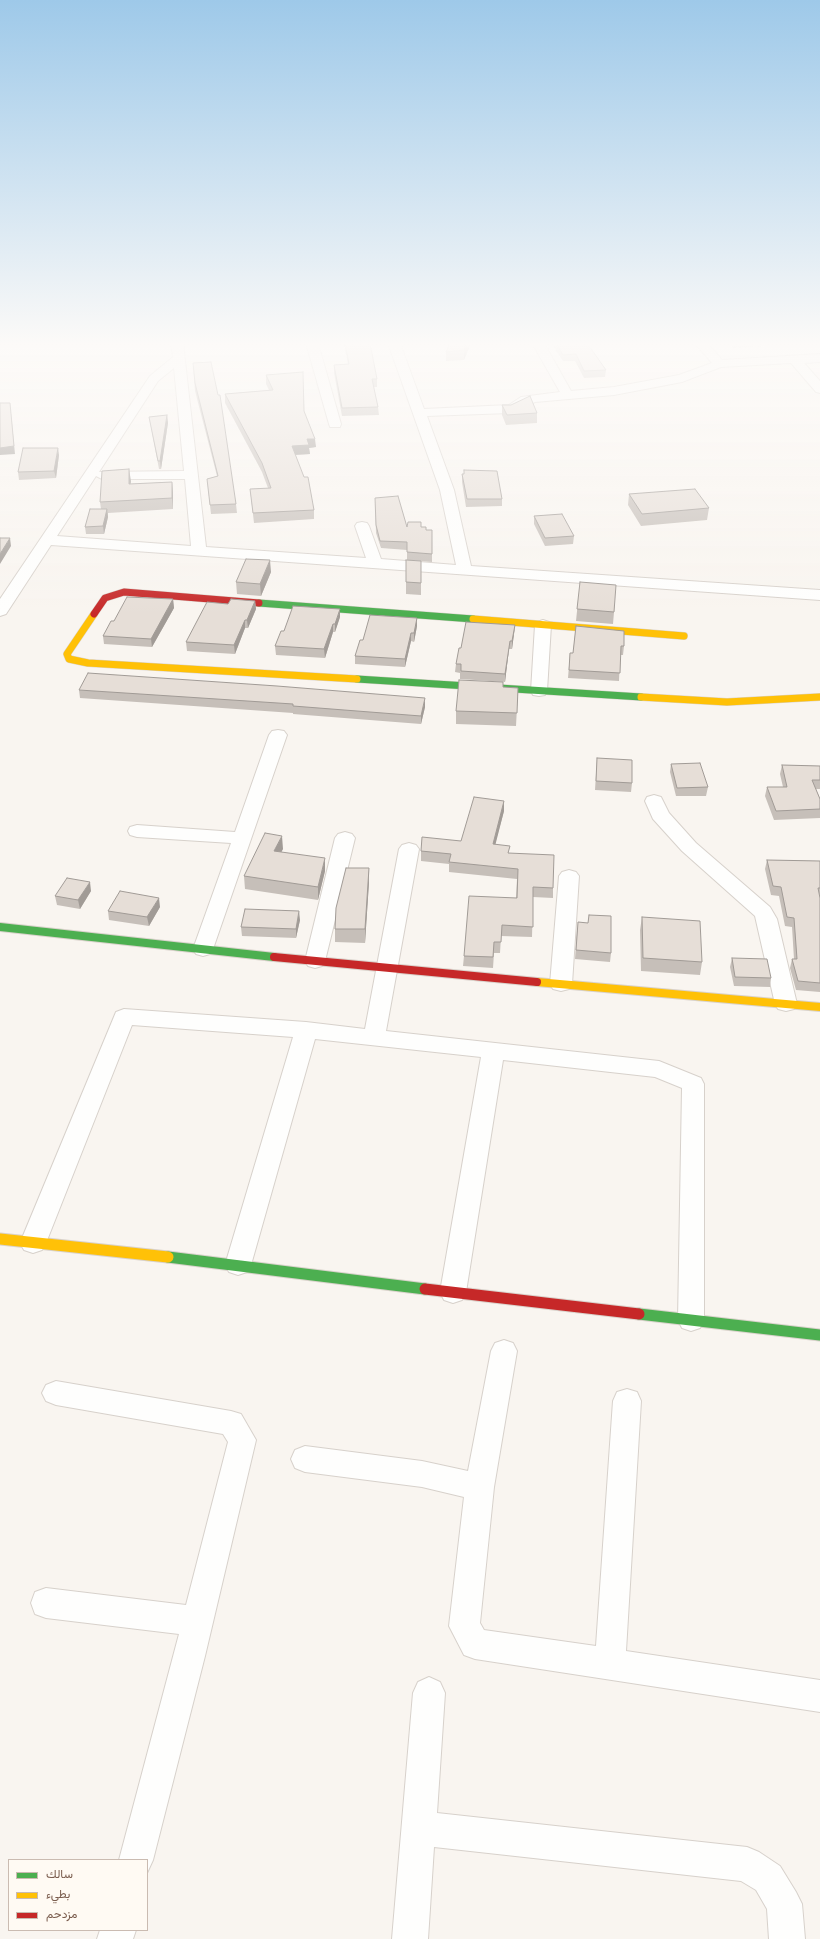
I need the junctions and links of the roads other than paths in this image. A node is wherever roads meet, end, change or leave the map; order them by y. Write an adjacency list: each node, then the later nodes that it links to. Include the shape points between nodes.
1 (118, 433): 4 (street)
2 (186, 433): 5 (street)
3 (427, 433): 10 (street, via 447,490)
4 (91, 475): 5 (street); 7 (street)
5 (191, 475): 8 (street)
6 (362, 526): 9 (street)
7 (48, 540): 8 (street); 12 (street)
8 (199, 551): 9 (street)
9 (375, 564): 10 (street)
10 (465, 570): 11 (street)
11 (820, 595)
12 (0, 610)
13 (543, 625): 14 (street); 15 (street); 15 (street, via 124,592 105,598 67,654 69,659 88,663)
14 (684, 636)
15 (539, 691): 16 (street, via 727,702)
16 (820, 697)
17 (278, 735): 20 (street)
18 (654, 801): 29 (street, via 660,815 689,847 763,912 767,919)
19 (137, 831): 20 (street)
20 (242, 838): 25 (street)
21 (345, 838): 26 (street)
22 (410, 849): 27 (street)
23 (569, 876): 28 (street)
24 (0, 927): 25 (street)
25 (203, 949): 26 (street)
26 (315, 962): 27 (street)
27 (388, 969): 28 (street); 32 (street)
28 (561, 984): 29 (street)
29 (786, 1004): 30 (street)
30 (820, 1007)
31 (306, 1030): 32 (street); 35 (street, via 124,1018); 36 (street)
32 (374, 1038): 33 (street)
33 (493, 1051): 37 (street); 38 (street, via 659,1069 693,1084)
34 (0, 1239): 35 (street)
35 (33, 1243): 36 (street)
36 (238, 1264): 37 (street)
37 (453, 1292): 38 (street)
38 (691, 1320): 39 (street)
39 (820, 1335)
40 (504, 1351): 44 (street)
41 (56, 1393): 46 (street, via 231,1423 242,1440)
42 (627, 1401): 47 (street)
43 (305, 1459): 44 (street, via 422,1474)
44 (480, 1487): 47 (street, via 464,1626 476,1644)
45 (46, 1603): 46 (street)
46 (197, 1621): 51 (street)
47 (610, 1664): 49 (street)
48 (430, 1693): 50 (street)
49 (820, 1696)
50 (419, 1828): 52 (street); 53 (street, via 747,1864 768,1878 784,1904)
51 (136, 1859)
52 (410, 1939)
53 (787, 1939)

